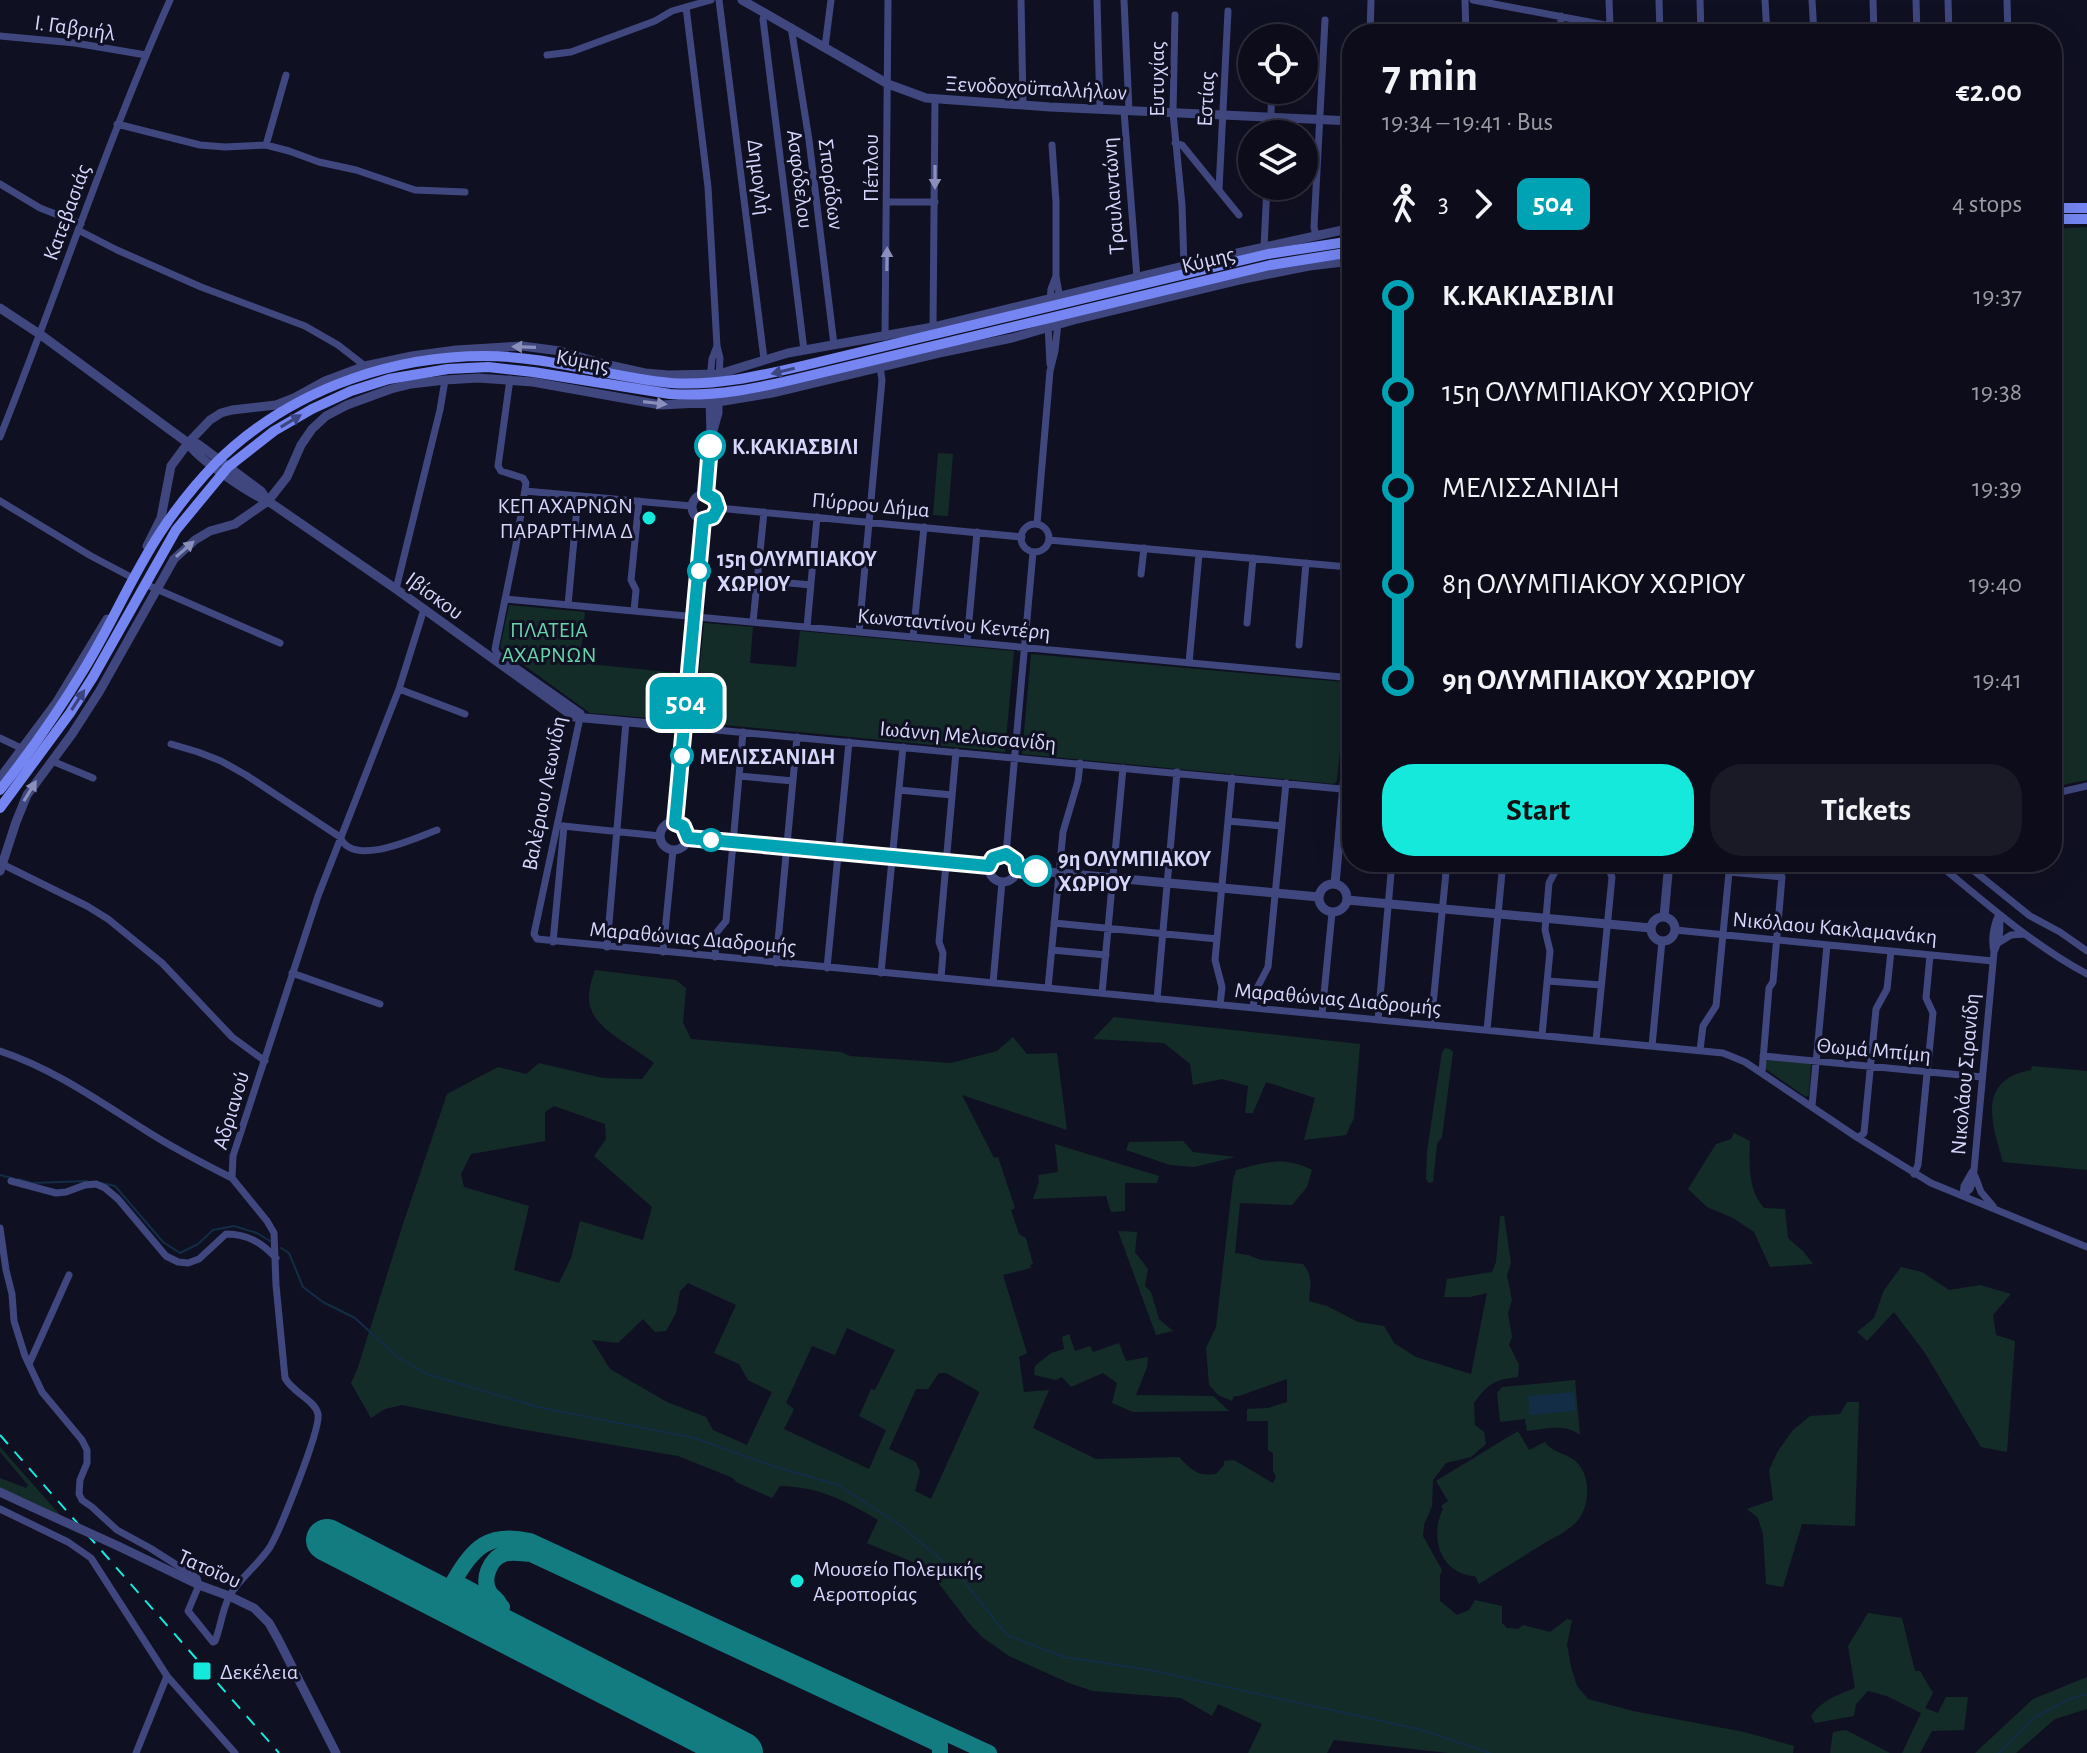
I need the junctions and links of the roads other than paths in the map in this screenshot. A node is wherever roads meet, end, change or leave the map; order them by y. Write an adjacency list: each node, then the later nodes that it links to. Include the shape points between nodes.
1 (170, 0): 44 (street, Κατεβασιάς)
2 (711, 0): 22 (street)
3 (719, 0): 90 (street, Δημογλή)
4 (742, 0): 24 (street, Ξενοδοχοϋπαλλήλων)
5 (831, 0): 43 (street)
6 (888, 0): 47 (street, Πέπλου)
7 (1021, 0): 50 (street)
8 (1097, 0): 51 (street)
9 (1124, 0): 52 (street, Τραυλαντώνη)
10 (1371, 0): 28 (street)
11 (1465, 0): 29 (street)
12 (1473, 0): 26 (street)
13 (1609, 0): 32 (street)
14 (1659, 0): 33 (street)
15 (1700, 0): 34 (street)
16 (1765, 0): 35 (street)
17 (1812, 0): 36 (street)
18 (1873, 0): 37 (street)
19 (1916, 0): 38 (street)
20 (1948, 0): 39 (street)
21 (2007, 0): 40 (street)
22 (686, 7): 45 (street, via 571,52); 95 (street, via 708,187 717,346 712,359)
23 (1228, 11): 54 (street, Εστίας)
24 (765, 13): 41 (street, Ξενοδοχοϋπαλλήλων); 89 (street, Ασφόδελου)
25 (1175, 15): 53 (street, Ευτυχίας)
26 (1561, 16): 30 (street); 31 (street)
27 (1325, 20): 56 (street)
28 (1370, 24)
29 (1466, 24)
30 (1561, 24)
31 (1605, 24)
32 (1610, 24)
33 (1660, 24)
34 (1701, 24)
35 (1766, 24)
36 (1813, 24)
37 (1874, 24)
38 (1917, 24)
39 (1949, 24)
40 (2008, 24)
41 (791, 27): 43 (street, Ξενοδοχοϋπαλλήλων); 88 (street, Σποράδων)
42 (0, 36): 44 (street, Ι. Γαβριήλ)
43 (825, 47): 47 (street, Ξενοδοχοϋπαλλήλων)
44 (146, 55): 59 (street, Κατεβασιάς)
45 (547, 55)
46 (286, 75): 61 (street)
47 (888, 84): 48 (street, Ξενοδοχοϋπαλλήλων); 67 (street, Πέπλου)
48 (935, 99): 50 (street, Ξενοδοχοϋπαλλήλων); 68 (street, one-way to 68)
49 (1271, 104): 55 (street)
50 (1023, 105): 51 (street, Ξενοδοχοϋπαλλήλων)
51 (1100, 110): 52 (street, Ξενοδοχοϋπαλλήλων)
52 (1127, 111): 53 (street, Ξενοδοχοϋπαλλήλων); 82 (street, Τραυλαντώνη)
53 (1173, 113): 54 (street, Ξενοδοχοϋπαλλήλων); 60 (street, Ευτυχίας)
54 (1223, 115): 55 (street, Ξενοδοχοϋπαλλήλων); 64 (street, Εστίας)
55 (1271, 117): 56 (street, Ξενοδοχοϋπαλλήλων); 57 (street)
56 (1319, 119): 58 (street, Ξενοδοχοϋπαλλήλων); 76 (street)
57 (1271, 120)
58 (1342, 120)
59 (117, 124): 61 (street, via 200,145); 74 (street, Κατεβασιάς)
60 (1175, 143): 64 (street, Ευτυχίας); 81 (street, Ευτυχίας)
61 (266, 145): 65 (street, via 415,190)
62 (1052, 145): 84 (street)
63 (0, 184): 74 (street)
64 (1219, 189): 71 (street, Ευτυχίας)
65 (465, 192)
66 (1266, 200): 78 (street)
67 (888, 202): 68 (street); 87 (street, Πέπλου, one-way to 67)
68 (935, 202): 85 (street)
69 (2062, 208): 70 (main road)
70 (2087, 208)
71 (1239, 215)
72 (2062, 219): 73 (main road)
73 (2087, 219)
74 (80, 227): 86 (street, Κατεβασιάς); 91 (street, via 117,250 201,287 305,326)
75 (1342, 230): 76 (street)
76 (1316, 236): 78 (street)
77 (1342, 242): 84 (main road, Κύμης, via 1268,254)
78 (1264, 247): 81 (street)
79 (1342, 254): 84 (main road, Κύμης)
80 (1342, 263): 84 (street)
81 (1184, 266): 82 (street)
82 (1137, 278): 84 (street)
83 (0, 308): 86 (street, Ιβίσκου)
84 (1054, 312): 85 (street); 92 (street); 95 (main road, Κύμης); 111 (street)
85 (933, 327): 87 (street)
86 (41, 335): 96 (street, Κατεβασιάς); 97 (street, Ιβίσκου)
87 (885, 337): 88 (street)
88 (834, 345): 89 (street)
89 (804, 350): 90 (street)
90 (764, 359): 95 (street)
91 (365, 366): 95 (street, one-way to 91, via 522,346 456,350); 97 (street, via 276,405 221,413)
92 (880, 367): 95 (street, via 772,393); 110 (street)
93 (510, 379): 94 (street); 95 (street, one-way to 95, via 678,405); 99 (street, via 498,464 501,471 523,478)
94 (445, 380): 103 (street, via 391,389 326,416 306,437 287,477); 127 (street)
95 (714, 389): 98 (main road, Κύμης, via 661,393 488,367 423,372 368,385 321,404); 100 (street)
96 (0, 437)
97 (188, 443): 98 (street, Ιβίσκου, via 198,444); 123 (street, via 171,466 161,518)
98 (221, 467): 103 (street, Ιβίσκου); 126 (main road, Κύμης, via 176,530); 170 (main road, Κύμης, via 178,508 158,536 83,671)
99 (525, 491): 101 (street); 128 (street, Βαλέριου Λεωνίδη)
100 (706, 494): 105 (street); 106 (street)
101 (578, 496): 104 (street); 129 (street)
102 (0, 501): 123 (street)
103 (268, 501): 126 (street, one-way to 103, via 188,545 235,524); 127 (street, Ιβίσκου)
104 (639, 501): 105 (street); 131 (street, via 631,580 636,590)
105 (691, 506): 109 (street)
106 (718, 508): 107 (street, Πύρρου Δήμα); 109 (street)
107 (764, 512): 108 (street, Πύρρου Δήμα); 124 (street)
108 (817, 517): 110 (street, Πύρρου Δήμα); 125 (street)
109 (703, 520): 132 (street)
110 (870, 522): 112 (street, Πύρρου Δήμα); 136 (street)
111 (1037, 524): 114 (street, via 1028,526); 115 (street, via 1048,531)
112 (924, 527): 113 (street, Πύρρου Δήμα); 137 (street)
113 (977, 532): 114 (street, Πύρρου Δήμα); 138 (street)
114 (1022, 537): 117 (street)
115 (1049, 540): 116 (street); 117 (street, via 1044,549)
116 (1144, 548): 118 (street); 122 (street)
117 (1033, 552): 141 (street)
118 (1199, 554): 119 (street); 142 (street)
119 (1253, 558): 120 (street); 134 (street)
120 (1306, 563): 121 (street); 140 (street)
121 (1342, 563)
122 (1141, 574)
123 (129, 576): 155 (street, via 71,680)
124 (757, 580): 125 (street); 133 (street)
125 (811, 585): 135 (street)
126 (150, 587): 139 (street); 158 (street, via 99,692); 174 (main road, Κύμης, one-way to 126, via 78,701)
127 (396, 589): 130 (street, Ιβίσκου)
128 (505, 599): 129 (street, Κωνσταντίνου Κεντέρη); 146 (street, Βαλέριου Λεωνίδη, via 496,652 580,711)
129 (568, 605): 131 (street, Κωνσταντίνου Κεντέρη)
130 (424, 609): 144 (street, Αδριανού); 146 (street, Ιβίσκου)
131 (634, 611): 132 (street, Κωνσταντίνου Κεντέρη)
132 (694, 617): 133 (street, Κωνσταντίνου Κεντέρη); 148 (street)
133 (753, 622): 135 (street, Κωνσταντίνου Κεντέρη)
134 (1247, 623)
135 (807, 627): 136 (street, Κωνσταντίνου Κεντέρη)
136 (859, 632): 137 (street, Κωνσταντίνου Κεντέρη)
137 (913, 637): 138 (street, Κωνσταντίνου Κεντέρη)
138 (967, 642): 141 (street, Κωνσταντίνου Κεντέρη)
139 (280, 643)
140 (1299, 645)
141 (1025, 648): 142 (street, Κωνσταντίνου Κεντέρη); 157 (street)
142 (1189, 663): 143 (street, Κωνσταντίνου Κεντέρη)
143 (1342, 677)
144 (399, 689): 145 (street); 183 (street, Αδριανού)
145 (465, 714)
146 (580, 718): 147 (street, Ιωάννη Μελισσανίδη); 177 (street, Βαλέριου Λεωνίδη)
147 (626, 722): 148 (street, Ιωάννη Μελισσανίδη); 180 (street)
148 (684, 727): 149 (street, Ιωάννη Μελισσανίδη); 176 (street)
149 (743, 732): 150 (street, Ιωάννη Μελισσανίδη); 162 (street)
150 (797, 737): 152 (street, Ιωάννη Μελισσανίδη); 166 (street)
151 (0, 738): 155 (street)
152 (849, 742): 154 (street, Ιωάννη Μελισσανίδη); 188 (street)
153 (171, 744): 183 (street, via 221,761)
154 (903, 747): 156 (street, Ιωάννη Μελισσανίδη); 171 (street)
155 (23, 749): 163 (street)
156 (956, 752): 157 (street, Ιωάννη Μελισσανίδη); 173 (street)
157 (1014, 757): 159 (street, Ιωάννη Μελισσανίδη); 189 (street)
158 (52, 761): 164 (street); 192 (street, one-way to 158, via 27,795)
159 (1080, 763): 160 (street, Ιωάννη Μελισσανίδη); 204 (street)
160 (1123, 768): 161 (street, Ιωάννη Μελισσανίδη); 205 (street)
161 (1177, 772): 165 (street, Ιωάννη Μελισσανίδη); 207 (street)
162 (739, 776): 166 (street); 185 (street)
163 (0, 778)
164 (93, 778)
165 (1232, 778): 167 (street, Ιωάννη Μελισσανίδη); 175 (street)
166 (793, 781): 186 (street)
167 (1286, 783): 169 (street, Ιωάννη Μελισσανίδη); 178 (street)
168 (2087, 786): 172 (street)
169 (1342, 788)
170 (0, 790)
171 (899, 790): 173 (street); 190 (street)
172 (2062, 792)
173 (952, 795): 191 (street)
174 (0, 808)
175 (1228, 821): 178 (street); 209 (street)
176 (675, 823): 182 (street, via 663,827); 184 (street, via 683,826)
177 (561, 826): 180 (street); 228 (street, Βαλέριου Λεωνίδη); 232 (street)
178 (1282, 826): 210 (street)
179 (437, 830): 183 (street, via 369,851 349,849)
180 (616, 831): 182 (street); 235 (street)
181 (1342, 833): 208 (street)
182 (660, 836): 187 (street)
183 (340, 837): 246 (street, Αδριανού)
184 (688, 838): 185 (street); 187 (street)
185 (733, 842): 186 (street); 243 (street, via 726,921 717,932)
186 (787, 847): 188 (street); 244 (street)
187 (673, 850): 239 (street)
188 (838, 852): 190 (street); 245 (street)
189 (1006, 854): 193 (street, via 993,858); 194 (street)
190 (892, 857): 191 (street); 247 (street)
191 (946, 862): 193 (street); 249 (street)
192 (1, 865): 269 (street, via 108,919 162,963 232,1037)
193 (989, 866): 206 (street, via 992,877)
194 (1017, 869): 204 (street); 206 (street, via 1012,879)
195 (1391, 872): 213 (street)
196 (1446, 872): 214 (street)
197 (1502, 872): 216 (street)
198 (1555, 872): 219 (street)
199 (1610, 872): 221 (street)
200 (1668, 872): 218 (street)
201 (1729, 872): 227 (street); 230 (street, via 1782,877)
202 (1948, 872): 217 (street)
203 (1974, 872): 238 (street, via 2030,916)
204 (1059, 873): 205 (street); 220 (street)
205 (1113, 878): 207 (street); 222 (street)
206 (1002, 882): 251 (street)
207 (1168, 883): 209 (street); 225 (street)
208 (1335, 884): 211 (street); 212 (street, via 1344,889)
209 (1221, 888): 210 (street); 229 (street)
210 (1275, 893): 211 (street); 258 (street, via 1268,967)
211 (1319, 897): 215 (street, via 1321,906)
212 (1347, 900): 213 (street); 215 (street)
213 (1389, 904): 214 (street); 260 (street)
214 (1442, 909): 216 (street); 261 (street)
215 (1332, 913): 259 (street)
216 (1498, 914): 219 (street); 262 (street)
217 (1999, 914): 226 (street); 233 (street, Νικολάου Σιρανίδη); 242 (street, Νικολάου Σιρανίδη)
218 (1664, 917): 223 (street); 224 (street)
219 (1546, 918): 221 (street); 250 (street)
220 (1054, 923): 222 (street); 236 (street)
221 (1607, 924): 223 (street); 252 (street)
222 (1108, 928): 225 (street); 240 (street)
223 (1651, 928): 231 (street, via 1653,937)
224 (1675, 930): 227 (street, Νικόλαου Κακλαμανάκη); 231 (street)
225 (1163, 933): 229 (street); 255 (street)
226 (2024, 934): 233 (street); 248 (street)
227 (1723, 935): 230 (street, Νικόλαου Κακλαμανάκη); 266 (street, via 1716,1006 1703,1026)
228 (537, 939): 232 (street, Μαραθώνιας Διαδρομής)
229 (1217, 939): 257 (street)
230 (1777, 940): 234 (street, Νικόλαου Κακλαμανάκη); 268 (street)
231 (1662, 941): 265 (street)
232 (553, 942): 235 (street, Μαραθώνιας Διαδρομής)
233 (1998, 943): 242 (street, Νικολάου Σιρανίδη)
234 (1827, 945): 237 (street, Νικόλαου Κακλαμανάκη); 270 (street)
235 (607, 947): 239 (street, Μαραθώνιας Διαδρομής)
236 (1052, 950): 240 (street); 253 (street)
237 (1891, 951): 241 (street, Νικόλαου Κακλαμανάκη); 271 (street, via 1887,989 1876,1009)
238 (2087, 951)
239 (663, 952): 243 (street, Μαραθώνιας Διαδρομής)
240 (1106, 955): 254 (street)
241 (1930, 955): 242 (street, Νικόλαου Κακλαμανάκη); 273 (street, via 1926,998 1933,1013)
242 (1993, 956): 274 (street, Νικολάου Σιρανίδη)
243 (715, 957): 244 (street, Μαραθώνιας Διαδρομής)
244 (776, 963): 245 (street, Μαραθώνιας Διαδρομής)
245 (827, 968): 247 (street, Μαραθώνιας Διαδρομής)
246 (292, 973): 256 (street); 269 (street, Αδριανού)
247 (881, 973): 249 (street, Μαραθώνιας Διαδρομής)
248 (2087, 974)
249 (941, 978): 251 (street, Μαραθώνιας Διαδρομής)
250 (1548, 981): 252 (street); 263 (street)
251 (993, 983): 253 (street, Μαραθώνιας Διαδρομής)
252 (1601, 985): 264 (street)
253 (1048, 988): 254 (street, Μαραθώνιας Διαδρομής)
254 (1102, 993): 255 (street, Μαραθώνιας Διαδρομής)
255 (1157, 999): 257 (street, Μαραθώνιας Διαδρομής)
256 (380, 1004)
257 (1220, 1005): 258 (street, Μαραθώνιας Διαδρομής)
258 (1253, 1008): 259 (street, Μαραθώνιας Διαδρομής)
259 (1322, 1014): 260 (street, Μαραθώνιας Διαδρομής)
260 (1378, 1020): 261 (street, Μαραθώνιας Διαδρομής)
261 (1431, 1025): 262 (street, Μαραθώνιας Διαδρομής)
262 (1487, 1030): 263 (street, Μαραθώνιας Διαδρομής)
263 (1542, 1035): 264 (street, Μαραθώνιας Διαδρομής)
264 (1596, 1041): 265 (street, Μαραθώνιας Διαδρομής)
265 (1652, 1046): 266 (street, Μαραθώνιας Διαδρομής)
266 (1700, 1050): 272 (street, Μαραθώνιας Διαδρομής, via 1735,1056)
267 (0, 1051): 279 (street, via 23,1058)
268 (1763, 1056): 270 (street, Θωμά Μπίμη); 272 (street)
269 (265, 1061): 279 (street, Αδριανού, via 233,1156)
270 (1817, 1061): 271 (street, Θωμά Μπίμη); 275 (street)
271 (1870, 1066): 273 (street, Θωμά Μπίμη); 276 (street, via 1864,1133)
272 (1762, 1072): 275 (street, Μαραθώνιας Διαδρομής)
273 (1927, 1072): 274 (street, Θωμά Μπίμη); 278 (street)
274 (1982, 1077): 277 (street, Νικολάου Σιρανίδη)
275 (1812, 1106): 276 (street, Μαραθώνιας Διαδρομής)
276 (1858, 1138): 278 (street, Μαραθώνιας Διαδρομής)
277 (1973, 1170): 281 (street, Νικολάου Σιρανίδη, via 1970,1189); 282 (street, via 1981,1192)
278 (1914, 1174): 281 (street, Μαραθώνιας Διαδρομής)
279 (232, 1178): 285 (street, Αδριανού, via 271,1227)
280 (11, 1181): 285 (street, via 56,1193 85,1185 105,1188 166,1256 178,1262 199,1259 226,1234 251,1238)
281 (1963, 1196): 282 (street, Μαραθώνιας Διαδρομής)
282 (1998, 1211): 284 (street, Μαραθώνιας Διαδρομής)
283 (0, 1228): 287 (street, via 14,1321)
284 (2087, 1247)
285 (276, 1258): 291 (street, Αδριανού, via 284,1373 319,1417 276,1536)
286 (69, 1275): 287 (street)
287 (29, 1364): 290 (street, via 42,1392 87,1450 78,1490 82,1500 117,1530 197,1578)
288 (0, 1492): 290 (street, Τατοΐου, bridge)
289 (0, 1509): 292 (street, via 91,1558)
290 (199, 1585): 291 (street, Τατοΐου); 291 (street, via 188,1611 213,1642)
291 (229, 1596): 295 (street, Τατοΐου, via 254,1608 269,1623)
292 (167, 1676): 293 (street); 294 (street)
293 (136, 1753)
294 (235, 1753)
295 (336, 1753)

